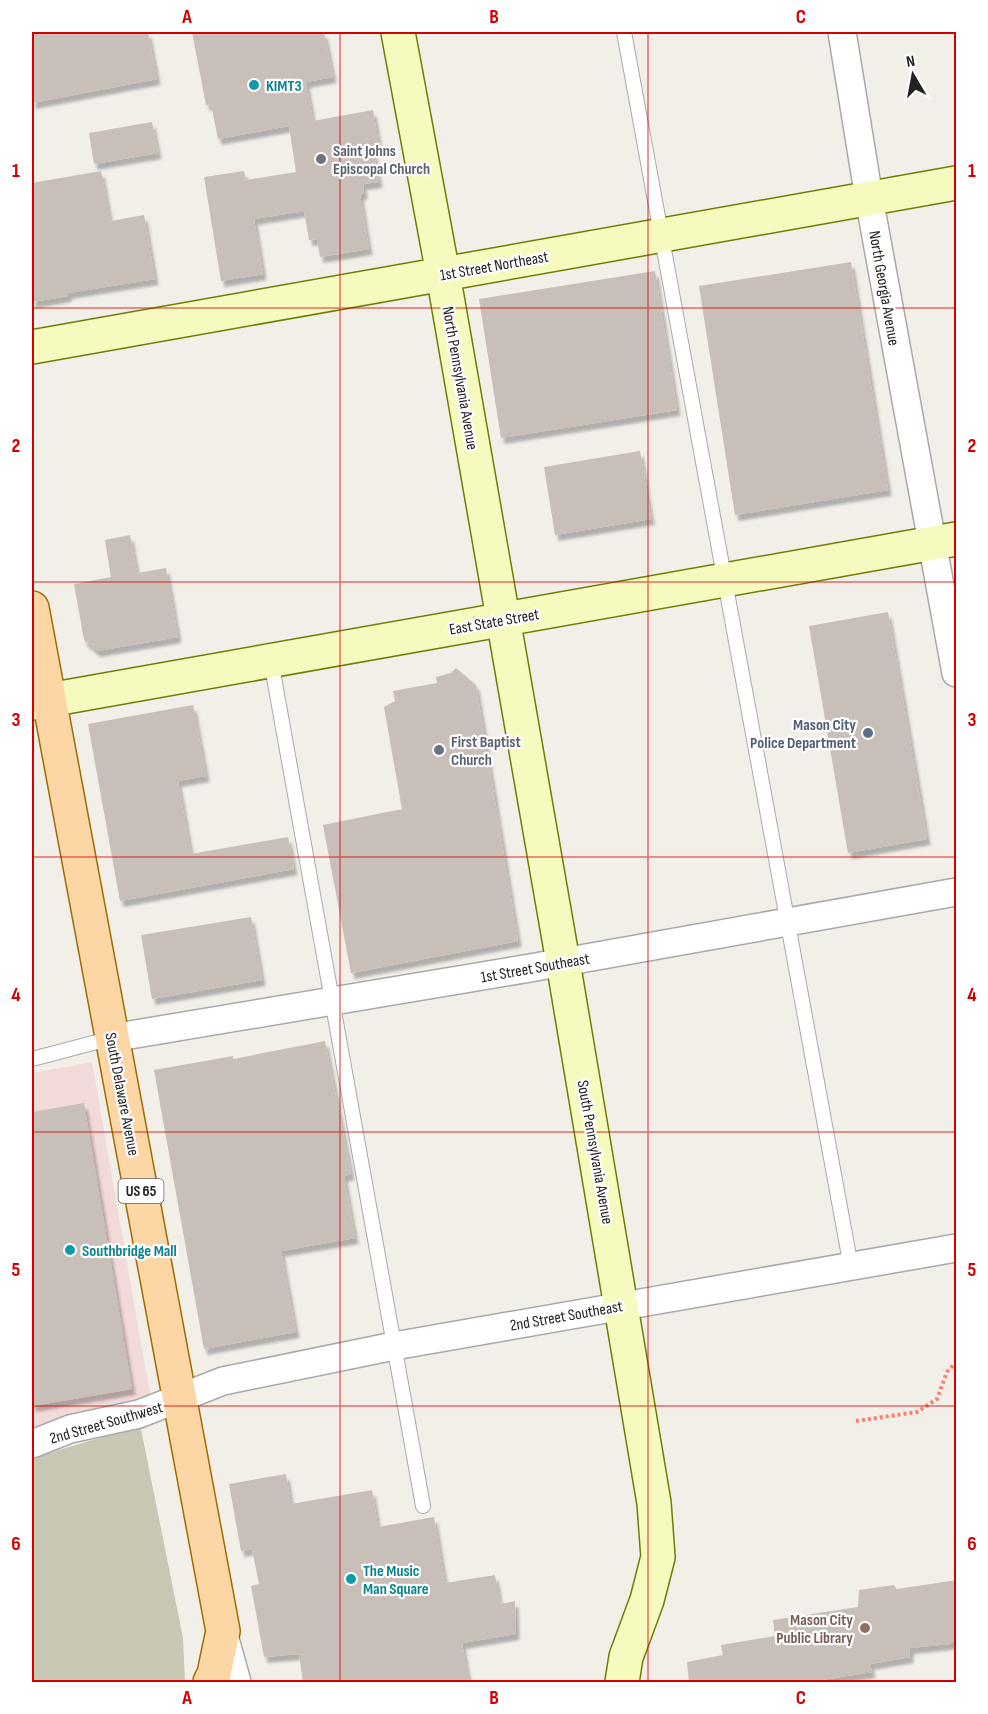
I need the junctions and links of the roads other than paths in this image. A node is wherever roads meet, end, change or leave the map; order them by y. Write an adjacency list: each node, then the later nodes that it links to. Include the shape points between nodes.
1 (398, 32): 7 (main road, North Pennsylvania Avenue)
2 (624, 32): 6 (lane)
3 (842, 32): 5 (street, North Georgia Avenue)
4 (957, 183): 5 (main road, 1st Street Northeast)
5 (869, 198): 6 (main road, 1st Street Northeast); 9 (street, North Georgia Avenue)
6 (662, 235): 7 (main road, 1st Street Northeast); 10 (lane)
7 (443, 273): 8 (main road, 1st Street Northeast); 12 (main road, North Pennsylvania Avenue)
8 (32, 347)
9 (944, 541): 10 (main road, East State Street); 14 (street, North Georgia Avenue)
10 (725, 580): 12 (main road, East State Street); 17 (lane)
11 (32, 608): 15 (main road, US 65)
12 (502, 620): 13 (main road, East State Street); 18 (main road, South Pennsylvania Avenue)
13 (270, 660): 15 (main road, East State Street); 19 (lane)
14 (957, 673)
15 (40, 701): 20 (main road, South Delaware Avenue / US 65)
16 (957, 892): 17 (street, 1st Street Southeast)
17 (788, 923): 18 (street, 1st Street Southeast); 23 (lane)
18 (563, 962): 19 (street, 1st Street Southeast); 24 (main road, South Pennsylvania Avenue)
19 (332, 1002): 20 (street, 1st Street Southeast); 25 (lane)
20 (112, 1038): 21 (lane); 26 (main road, South Delaware Avenue / US 65)
21 (32, 1059)
22 (957, 1248): 23 (street, 2nd Street Southeast)
23 (851, 1267): 24 (street, 2nd Street Southeast)
24 (622, 1305): 25 (street, 2nd Street Southeast); 32 (main road, South Pennsylvania Avenue, via 654,1503 658,1557 626,1657)
25 (394, 1346): 26 (street, 2nd Street Southeast, via 223,1381); 28 (lane)
26 (180, 1399): 27 (street, 2nd Street Southwest, via 139,1414 70,1429); 29 (main road, South Delaware Avenue / US 65)
27 (32, 1444)
28 (423, 1506)
29 (223, 1631): 30 (main road, South Delaware Avenue / US 65); 31 (street, South Delaware Avenue)
30 (210, 1683)
31 (237, 1683)
32 (622, 1683)

